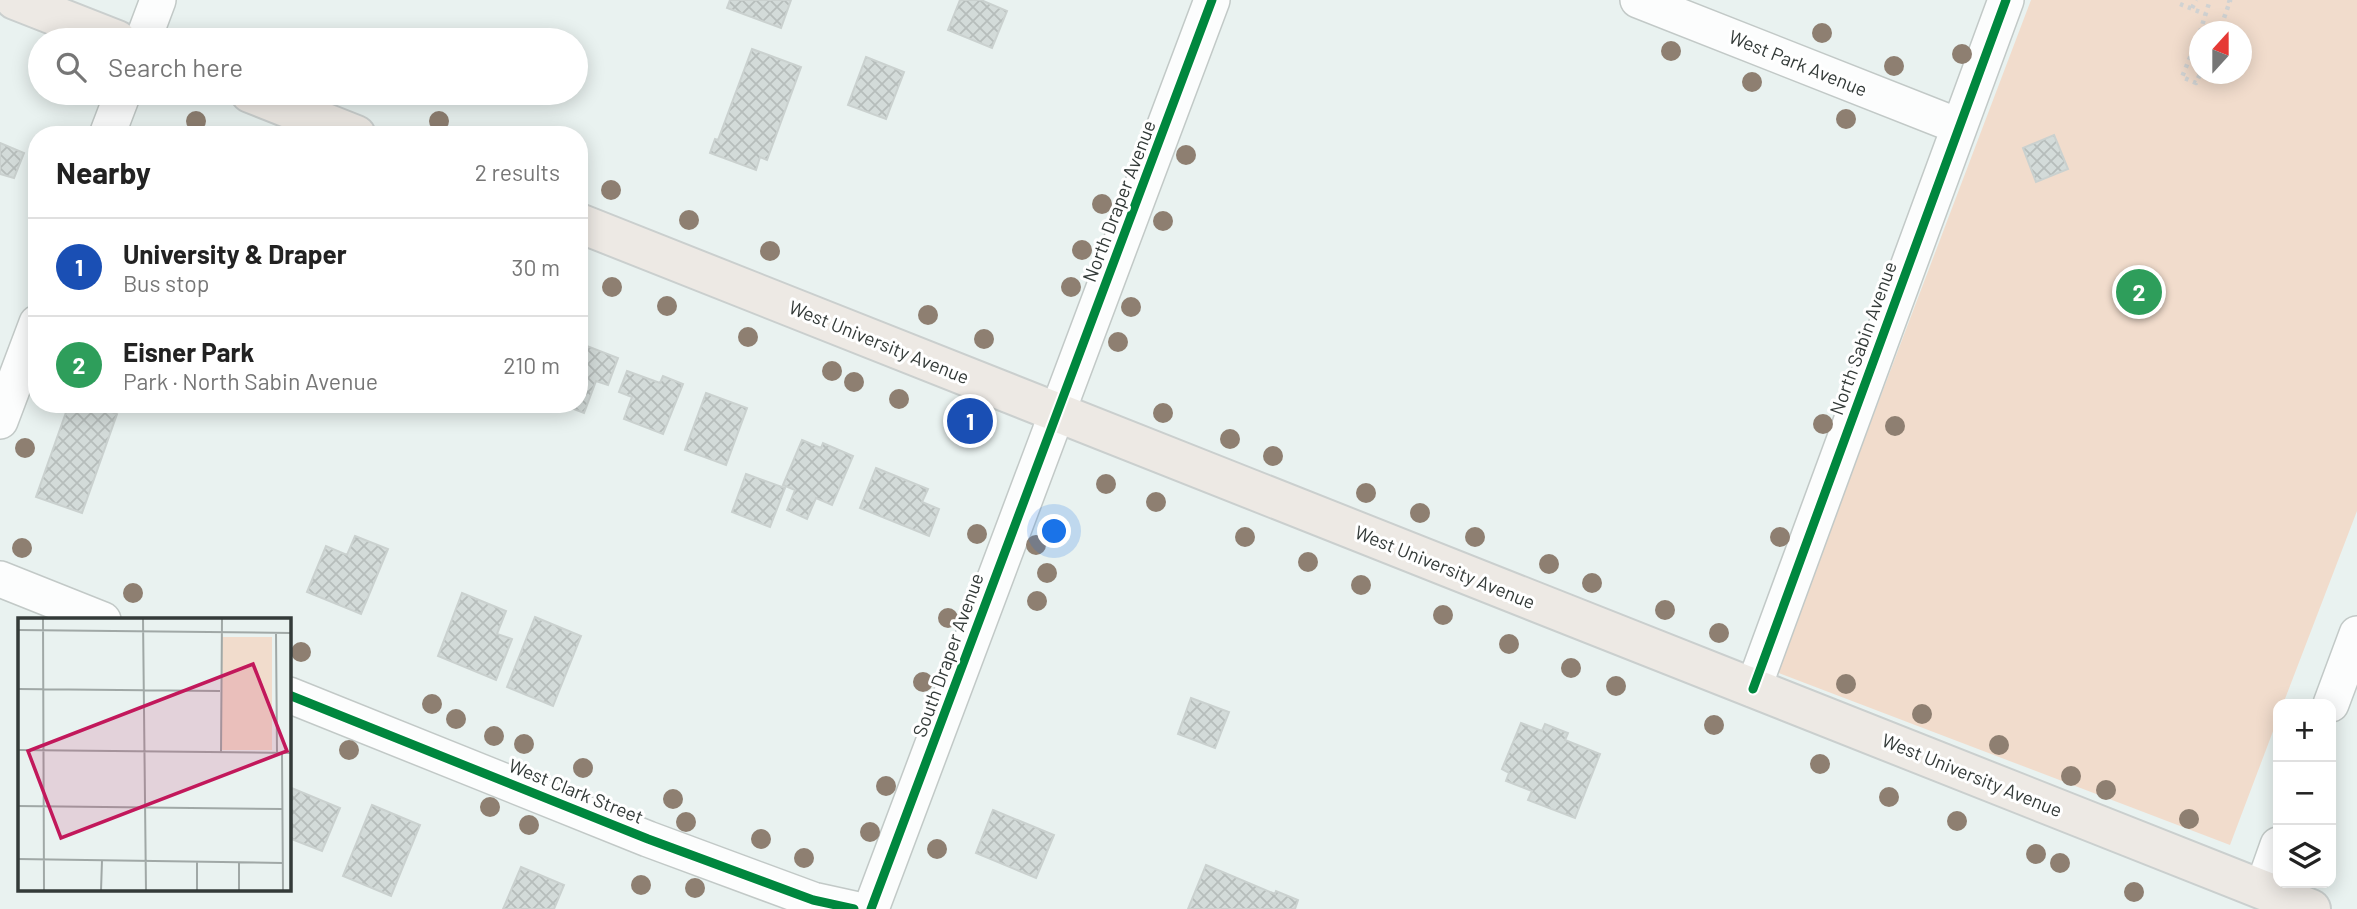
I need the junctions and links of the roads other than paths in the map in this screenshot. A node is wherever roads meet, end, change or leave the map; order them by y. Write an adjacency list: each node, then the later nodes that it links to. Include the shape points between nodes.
1 (15, 0): 6 (main road)
2 (158, 0): 7 (street)
3 (1212, 0): 15 (street, North Draper Avenue)
4 (1638, 0): 12 (street, West Park Avenue)
5 (2006, 0): 12 (street, North Sabin Avenue)
6 (86, 28)
7 (148, 28)
8 (118, 105): 10 (street)
9 (280, 105): 11 (main road)
10 (110, 126)
11 (333, 126)
12 (1958, 126): 20 (street, North Sabin Avenue)
13 (588, 227): 15 (main road, West University Avenue)
14 (28, 347): 16 (street)
15 (1058, 413): 20 (main road, West University Avenue); 27 (street, South Draper Avenue)
16 (0, 421)
17 (0, 579): 18 (street)
18 (98, 618)
19 (2357, 634): 22 (street)
20 (1754, 688): 24 (main road, West University Avenue)
21 (290, 695): 26 (street, West Clark Street, via 686,853 813,900)
22 (2333, 699)
23 (2273, 859): 24 (street)
24 (2262, 890): 25 (main road, West University Avenue)
25 (2307, 908)
26 (854, 909)
27 (872, 909)

